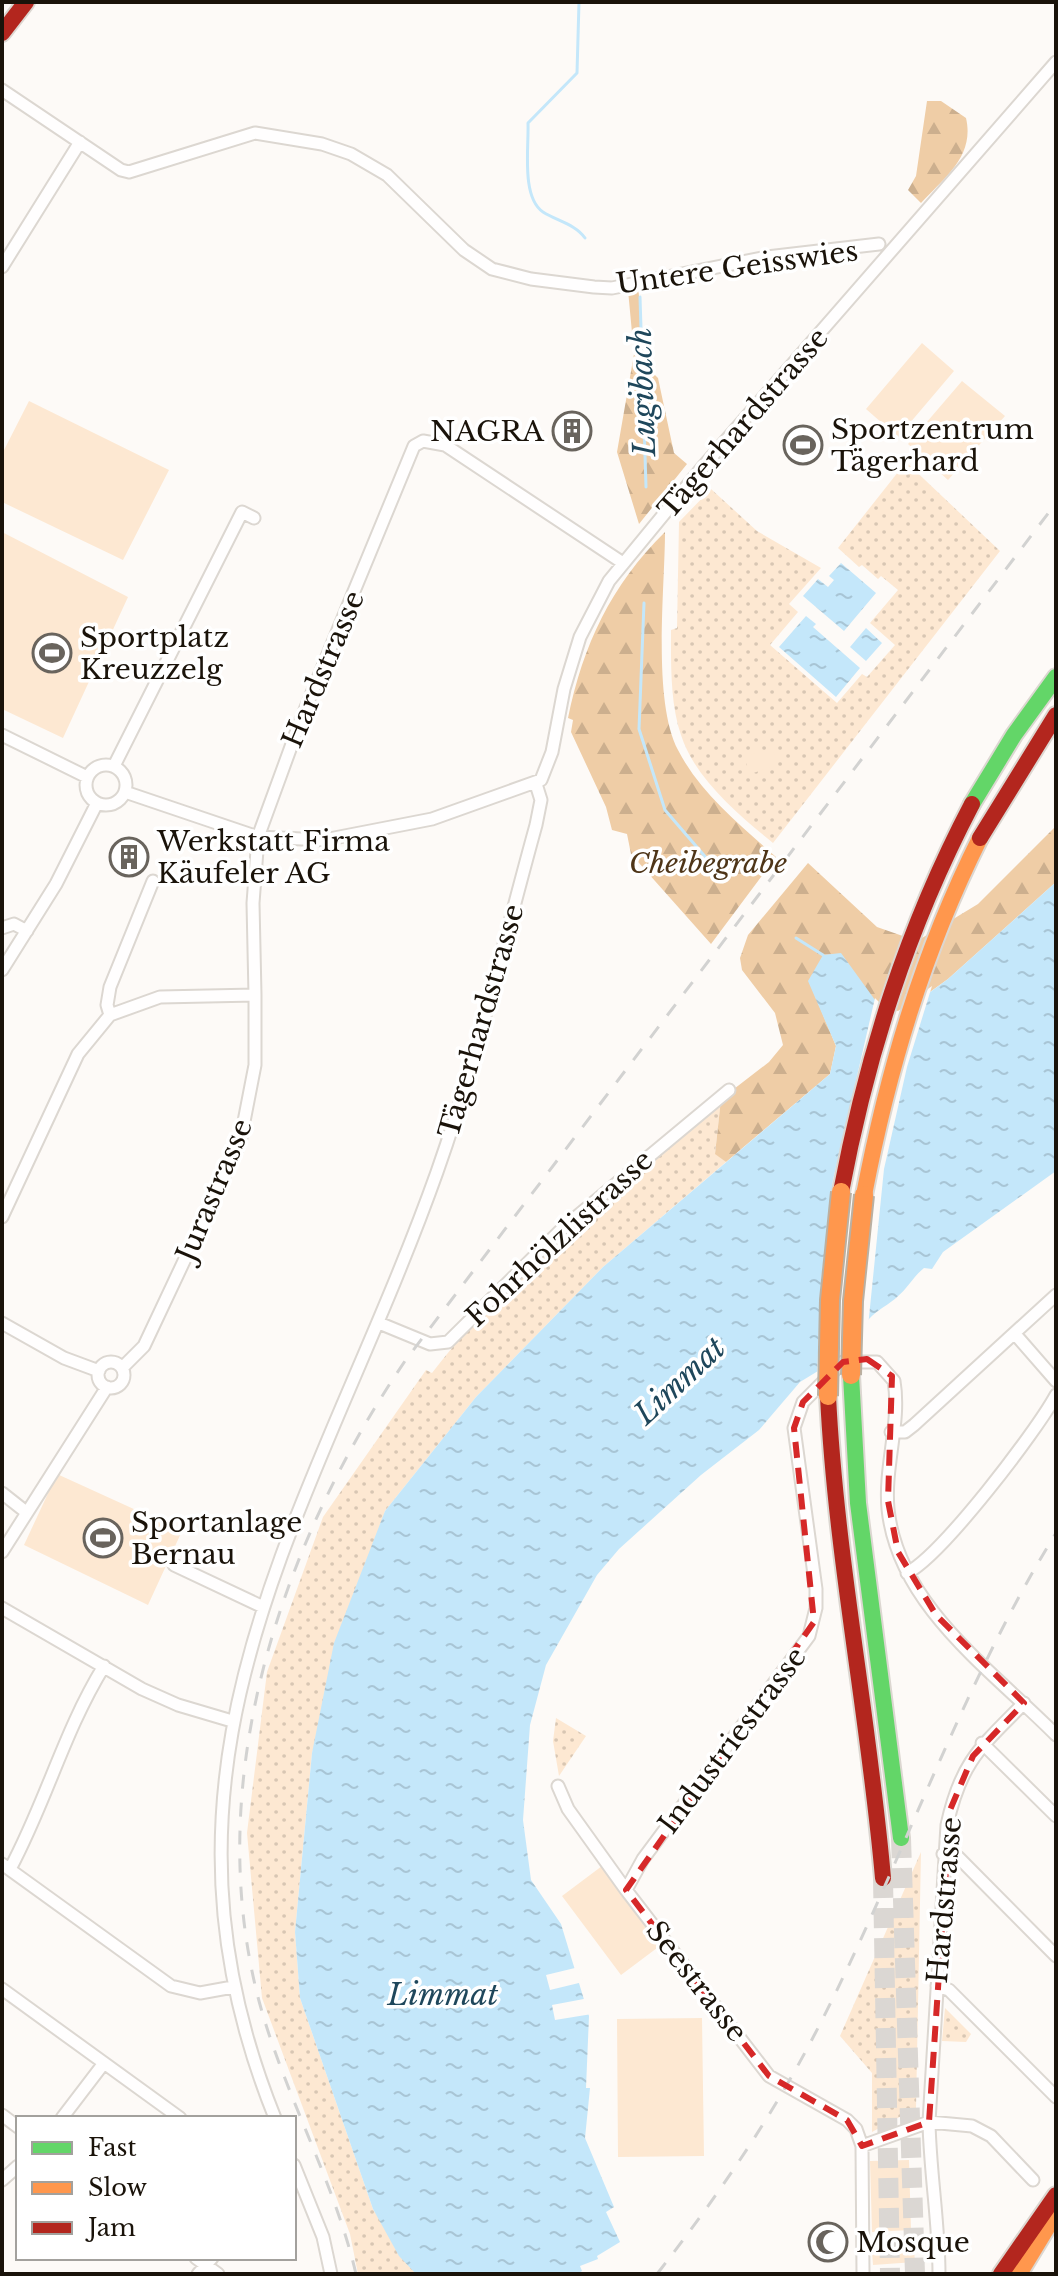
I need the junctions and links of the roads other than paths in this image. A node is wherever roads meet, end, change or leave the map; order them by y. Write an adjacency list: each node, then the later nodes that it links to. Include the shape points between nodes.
1 (26, 2): 2 (main road)
2 (2, 33)
3 (1056, 62): 9 (street, Tägerhardstrasse)
4 (2, 90): 5 (street, Untere Geisswies)
5 (80, 142): 6 (street, Untere Geisswies, via 129,172 255,133 322,144 387,175 464,250 492,269 531,279 612,288 767,257); 7 (street)
6 (879, 244)
7 (2, 267)
8 (254, 518): 14 (street, via 242,512)
9 (623, 563): 16 (street, Tägerhardstrasse, via 580,637 546,772); 20 (street, Hardstrasse, via 445,445 423,441 414,446)
10 (1056, 677): 57 (main road, bridge, via 962,821 922,905 862,1087 841,1192 830,1300 828,1396 837,1518)
11 (1056, 715): 18 (main road)
12 (2, 735): 15 (street)
13 (1056, 740): 18 (main road)
14 (114, 766): 15 (street, via 101,765); 17 (street, via 124,777)
15 (87, 777): 19 (street, via 86,789)
16 (536, 784): 20 (street, via 374,833 324,840); 31 (street, Tägerhardstrasse, via 541,800 536,825 454,1118)
17 (125, 792): 19 (street, via 114,803); 20 (street)
18 (1001, 797): 34 (main road, bridge, via 953,890 888,1079 864,1195)
19 (97, 803): 23 (street)
20 (258, 837): 25 (street, Hardstrasse, via 253,889)
21 (153, 881): 26 (street, via 110,987)
22 (2, 928): 23 (street, via 14,924)
23 (27, 931): 24 (street)
24 (2, 970)
25 (255, 995): 26 (street, via 160,997); 33 (street, Jurastrasse, via 255,1065 240,1142 144,1346)
26 (110, 1015): 28 (street, via 78,1054)
27 (729, 1090): 31 (street, Fohrhölzlistrasse, via 563,1228 448,1342 436,1345)
28 (2, 1217)
29 (1056, 1295): 32 (street)
30 (2, 1323): 35 (street)
31 (379, 1323): 45 (street, Tägerhardstrasse)
32 (1015, 1334): 36 (street); 39 (street, via 908,1431)
33 (122, 1368): 35 (street, via 107,1362); 37 (street, via 121,1383)
34 (847, 1369): 39 (street, via 872,1360 889,1372 895,1391); 54 (main road); 58 (street, Industriestrasse, via 803,1402 794,1428 816,1589 809,1636 643,1859)
35 (99, 1371): 37 (street)
36 (1056, 1381)
37 (107, 1387): 41 (street)
38 (1056, 1395): 44 (street, via 958,1525)
39 (891, 1432): 44 (street, via 888,1510)
40 (2, 1493): 41 (street)
41 (26, 1512): 42 (street)
42 (2, 1552)
43 (174, 1565): 45 (street)
44 (907, 1573): 48 (street, via 936,1615)
45 (261, 1606): 49 (street, Tägerhardstrasse)
46 (2, 1608): 47 (street)
47 (104, 1666): 49 (street, via 172,1703); 56 (street, via 71,1729 37,1820)
48 (1024, 1703): 50 (street); 51 (street, Hardstrasse)
49 (232, 1721): 61 (street, Tägerhardstrasse, via 219,1851)
50 (1056, 1735)
51 (982, 1743): 53 (street); 55 (street, Hardstrasse, via 954,1796)
52 (558, 1786): 58 (street, Seestrasse, via 568,1809)
53 (1056, 1816)
54 (901, 1838)
55 (943, 1854): 59 (street, via 958,1857); 60 (street, Hardstrasse)
56 (6, 1866): 61 (street, via 171,1986 200,1993)
57 (883, 1878)
58 (626, 1890): 69 (street, Seestrasse, via 769,2076 847,2120)
59 (1056, 1956)
60 (937, 1986): 64 (street, via 949,1990); 68 (street, Hardstrasse)
61 (233, 1987): 67 (street, Tägerhardstrasse, via 254,2066)
62 (2, 1989): 63 (street)
63 (104, 2063): 65 (street); 66 (street)
64 (1056, 2097)
65 (64, 2116)
66 (177, 2116)
67 (274, 2116)
68 (929, 2122): 69 (street); 71 (street, via 982,2130); 79 (street, Hardstrasse)
69 (862, 2146): 78 (street)
70 (296, 2172): 77 (street, via 323,2237)
71 (1033, 2180)
72 (1056, 2195): 75 (main road)
73 (1056, 2213): 75 (main road)
74 (203, 2264): 76 (street)
75 (1020, 2266): 80 (main road); 81 (main road)
76 (218, 2274)
77 (331, 2274)
78 (863, 2274)
79 (939, 2274)
80 (993, 2274)
81 (1001, 2274)

